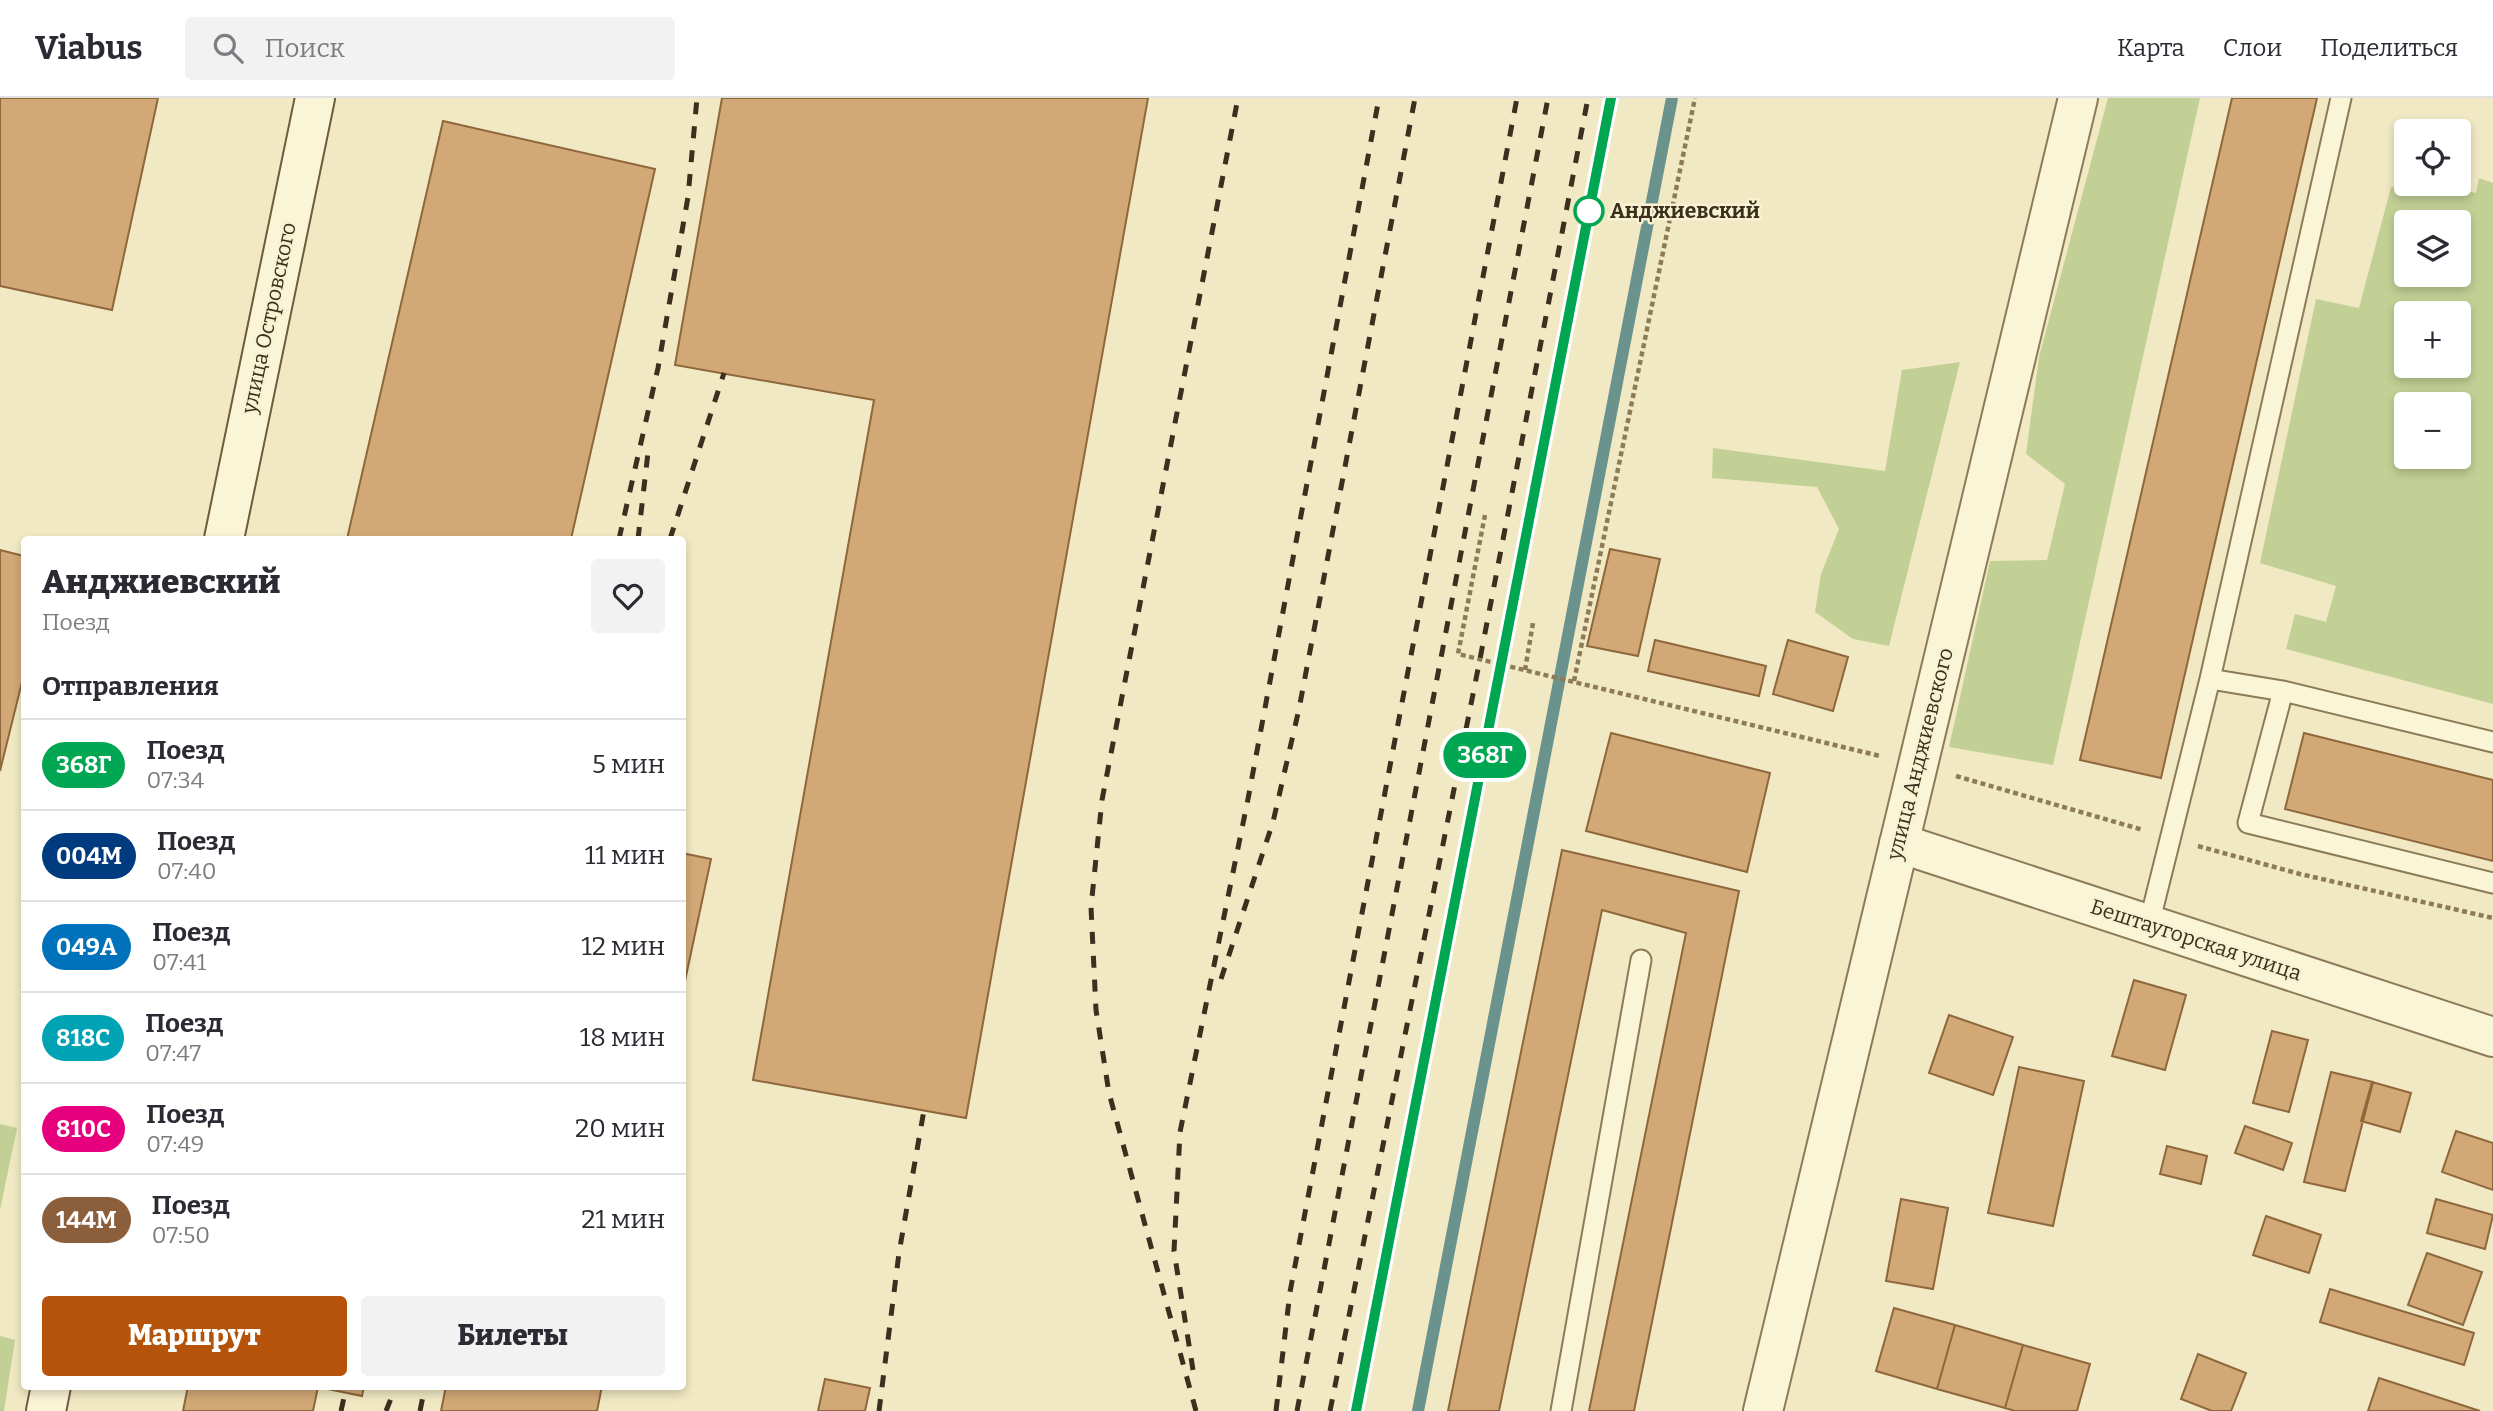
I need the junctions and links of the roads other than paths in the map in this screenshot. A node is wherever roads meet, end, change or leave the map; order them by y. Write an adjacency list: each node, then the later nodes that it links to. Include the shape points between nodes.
1 (315, 98): 4 (street, улица Островского)
2 (2078, 98): 8 (street, улица Анджиевского)
3 (2341, 98): 5 (lane)
4 (225, 536)
5 (2210, 679): 6 (lane); 10 (lane)
6 (2283, 691): 7 (lane); 9 (lane, via 2248,823)
7 (2493, 742)
8 (1899, 843): 10 (street, Бештаугорская улица); 16 (street, улица Анджиевского)
9 (2493, 883)
10 (2149, 924): 12 (street, Бештаугорская улица)
11 (1642, 960): 15 (lane)
12 (2493, 1037)
13 (50, 1390): 14 (street)
14 (46, 1411)
15 (1561, 1411)
16 (1763, 1411)

